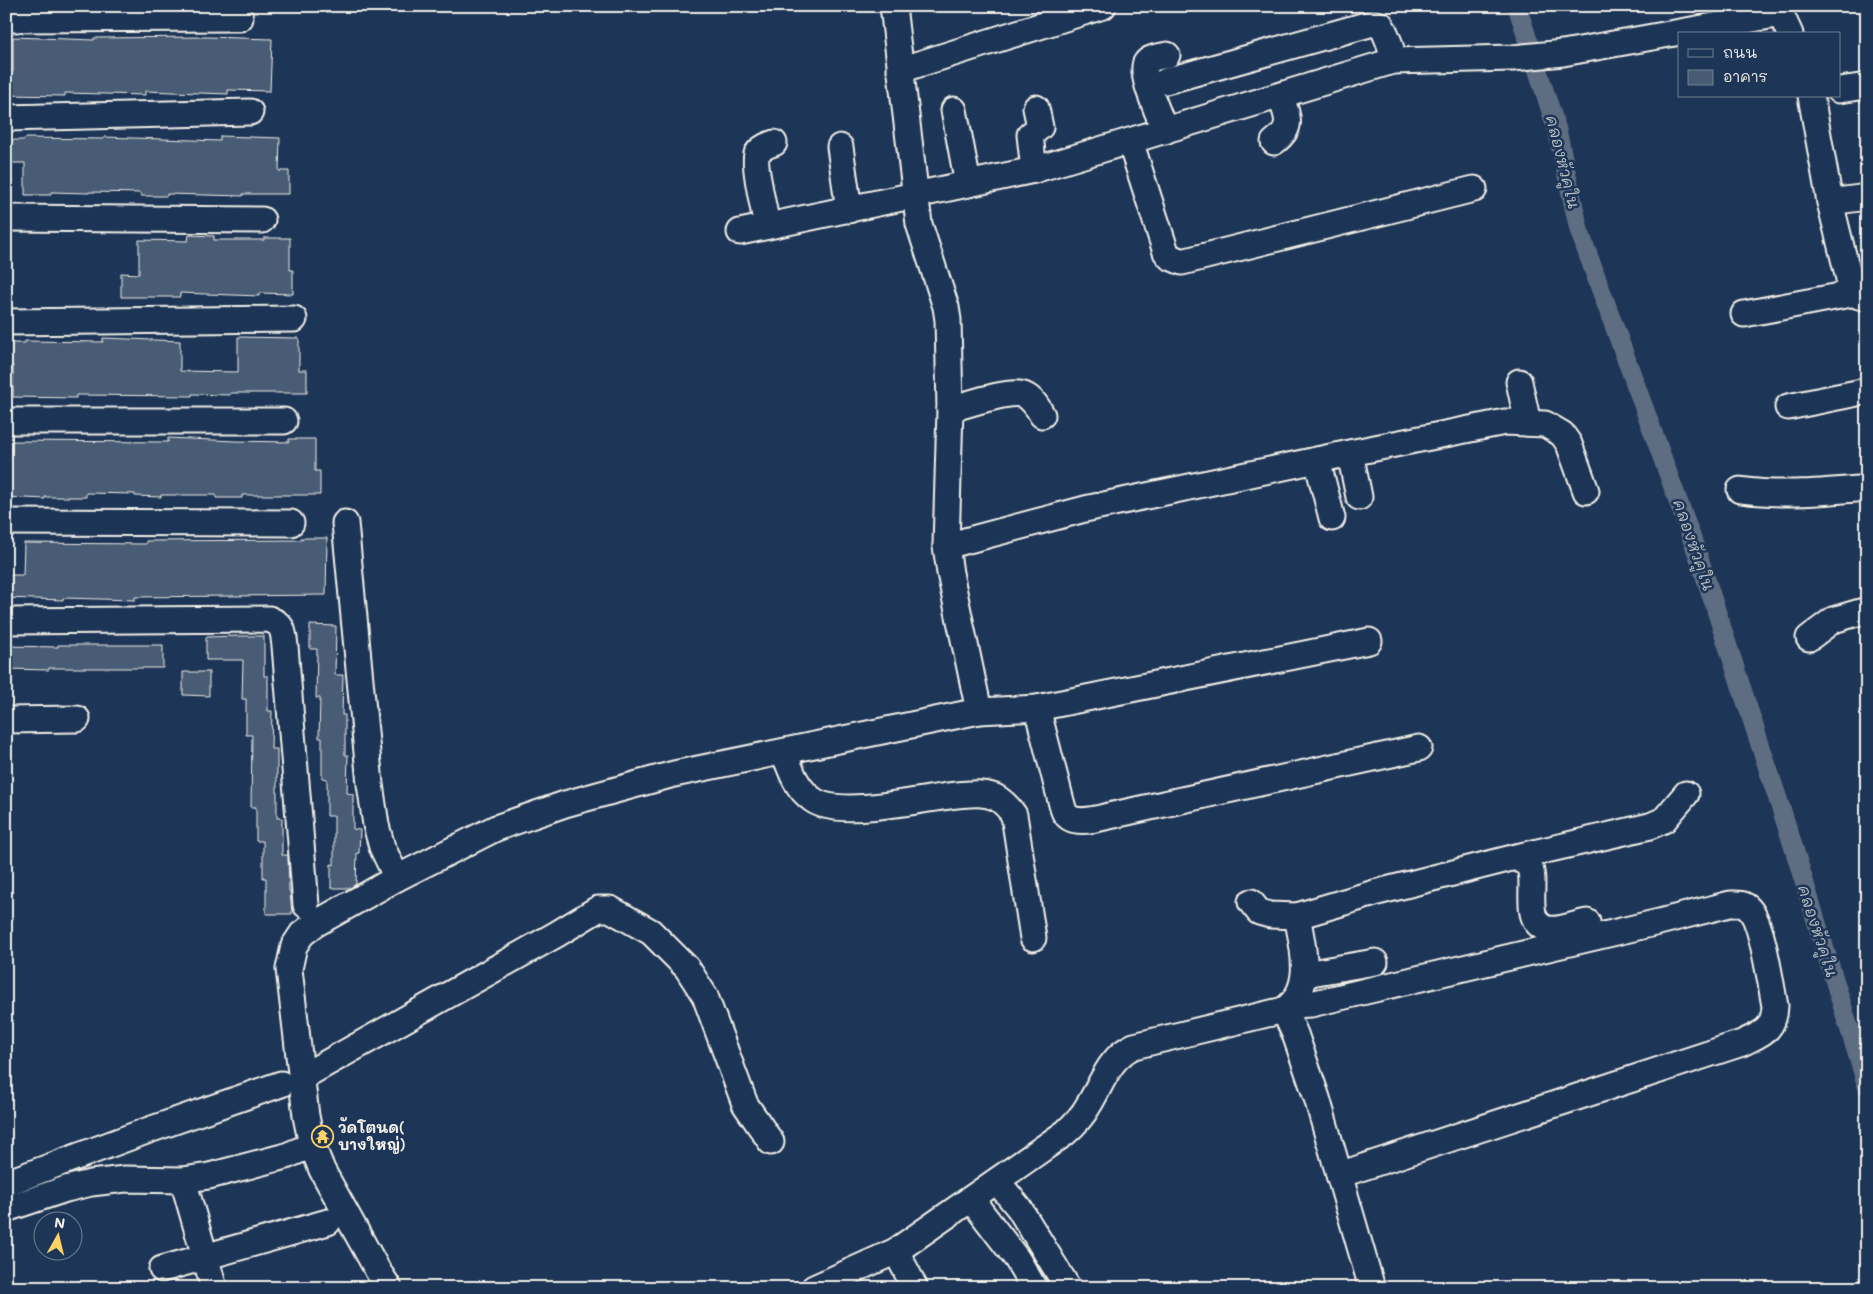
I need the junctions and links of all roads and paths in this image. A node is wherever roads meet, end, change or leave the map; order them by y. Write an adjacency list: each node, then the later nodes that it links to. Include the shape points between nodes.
1 (893, 6): 10 (street)
2 (1103, 6): 10 (street)
3 (240, 18): 5 (street)
4 (1783, 18): 6 (street)
5 (6, 19)
6 (1695, 32)
7 (1678, 35): 9 (street, via 1513,58)
8 (1168, 55): 20 (street, via 1151,59 1144,68)
9 (1393, 61): 11 (street, via 1384,30 1381,25 1373,23); 14 (street)
10 (900, 70): 28 (street)
11 (1166, 81)
12 (1867, 86): 13 (street)
13 (1840, 90)
14 (1280, 96): 20 (street); 22 (street, via 1288,124 1283,136)
15 (1811, 98): 30 (street)
16 (1036, 108): 25 (street, via 1040,127 1030,135)
17 (954, 110): 26 (street)
18 (250, 112): 19 (street)
19 (6, 118)
20 (1166, 131): 21 (street)
21 (1130, 141): 25 (street); 27 (street, via 1166,252 1182,262)
22 (1274, 142)
23 (774, 143): 34 (street, via 757,154 756,165)
24 (840, 147): 31 (street)
25 (1034, 170): 26 (street)
26 (968, 184): 28 (street)
27 (1474, 189)
28 (916, 195): 31 (street); 43 (street, via 919,224 947,314)
29 (1867, 197): 30 (street)
30 (1830, 202): 36 (street, via 1851,287)
31 (849, 210): 34 (street)
32 (6, 218): 33 (street)
33 (262, 220)
34 (767, 226): 35 (street)
35 (740, 232)
36 (1861, 296): 37 (street)
37 (1744, 314)
38 (294, 318): 39 (street)
39 (6, 322)
40 (1519, 382): 47 (street)
41 (1867, 391): 42 (street)
42 (1788, 407)
43 (950, 410): 44 (street, via 1019,394 1030,398); 58 (street)
44 (1042, 415)
45 (284, 421): 46 (street)
46 (6, 422)
47 (1528, 423): 48 (street, via 1505,422); 52 (street, via 1545,424 1562,434 1570,444)
48 (1350, 453): 49 (street); 53 (street)
49 (1317, 460): 54 (street); 58 (street, via 1085,510)
50 (1867, 488): 51 (street, via 1796,494)
51 (1740, 490)
52 (1586, 491)
53 (1359, 497)
54 (1332, 518)
55 (6, 522): 56 (street)
56 (291, 523)
57 (345, 523): 71 (street, via 376,825 382,847)
58 (946, 546): 64 (street)
59 (1867, 610): 61 (street, via 1833,620)
60 (6, 621): 74 (street, via 269,619 278,622 283,629 285,646)
61 (1809, 638)
62 (1369, 641): 63 (street)
63 (1037, 708): 64 (street); 67 (street, via 1060,801 1064,813 1072,820 1109,816)
64 (979, 712): 68 (street)
65 (6, 720): 66 (street)
66 (77, 720)
67 (1419, 748)
68 (784, 752): 71 (street, via 674,774 565,804 496,828); 76 (street, via 801,789 815,802 835,807 865,808 980,793 995,797 1014,815)
69 (1686, 794): 70 (street, via 1664,820 1650,826)
70 (1516, 857): 72 (street, via 1528,864 1533,914 1547,929); 75 (street)
71 (397, 878): 80 (street, via 315,924 294,946 289,968)
72 (1704, 894)
73 (1251, 902): 75 (street, via 1259,912)
74 (306, 905)
75 (1297, 916): 78 (street)
76 (1033, 938)
77 (1375, 962): 78 (street)
78 (1305, 974): 79 (street, via 1301,990)
79 (1288, 1007): 83 (street); 83 (street, via 1730,904 1749,908 1760,932 1775,1006 1770,1026 1763,1033 1742,1043); 85 (street, via 1123,1051 1078,1121)
80 (291, 1081): 81 (street, via 598,909 610,909 651,932 687,968 705,996 745,1104); 82 (street, via 306,1116); 86 (street)
81 (772, 1142)
82 (312, 1145): 84 (street, via 286,1156); 94 (street, via 322,1170)
83 (1339, 1175): 99 (street)
84 (183, 1180): 88 (street, via 125,1179 91,1183); 91 (street)
85 (997, 1180): 87 (street); 98 (street)
86 (6, 1183)
87 (971, 1199): 90 (street); 97 (street)
88 (6, 1209)
89 (328, 1222): 91 (street)
90 (896, 1251): 95 (street); 96 (street)
91 (205, 1258): 92 (street); 93 (street)
92 (162, 1269)
93 (214, 1288)
94 (389, 1288)
95 (814, 1288)
96 (915, 1288)
97 (1034, 1288)
98 (1068, 1288)
99 (1372, 1288)

